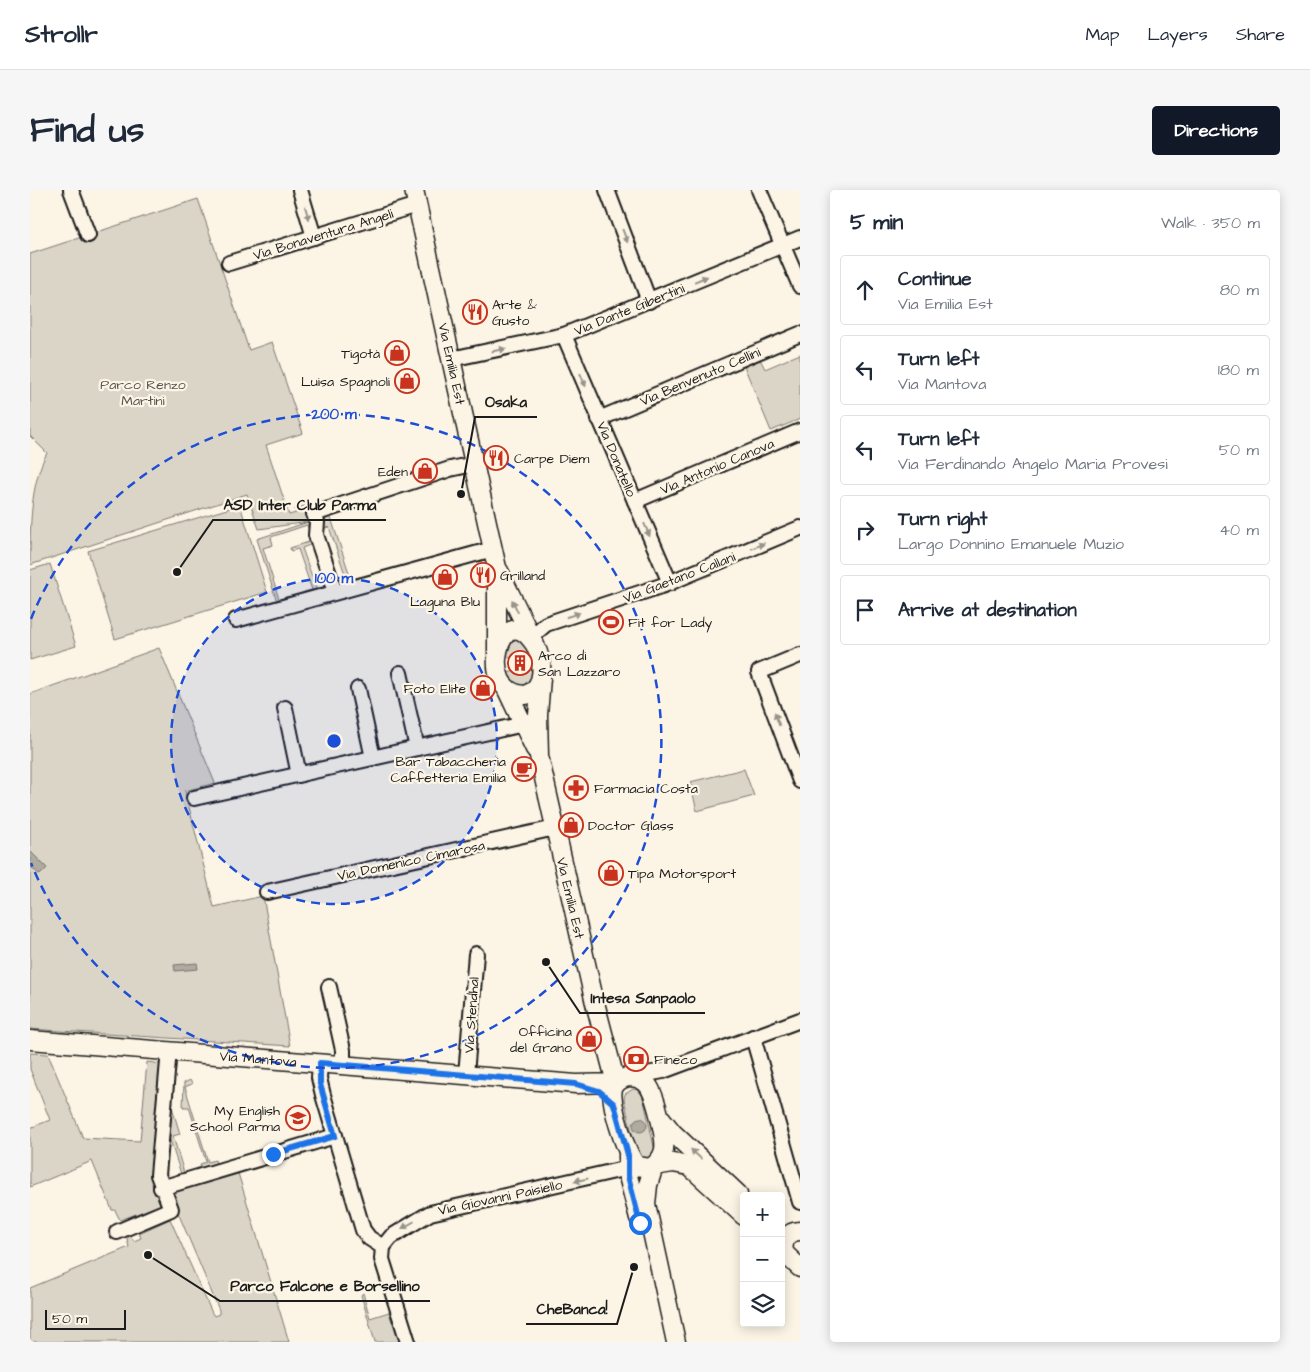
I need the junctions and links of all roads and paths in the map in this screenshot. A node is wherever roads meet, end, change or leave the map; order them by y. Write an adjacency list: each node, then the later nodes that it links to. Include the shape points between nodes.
1 (71, 190): 6 (street)
2 (300, 190): 7 (street, one-way to 7)
3 (607, 190): 12 (street, one-way to 12)
4 (759, 190): 9 (street)
5 (416, 198): 7 (street, Via Bonaventura Angeli); 15 (main road, Via Emilia Est)
6 (88, 236)
7 (314, 236): 10 (street, Via Bonaventura Angeli)
8 (800, 238): 9 (street, Via Dante Gibertini)
9 (783, 245): 11 (street); 12 (street, Via Dante Gibertini, one-way to 9)
10 (228, 263)
11 (800, 286)
12 (649, 300): 14 (street, Via Dante Gibertini)
13 (800, 334): 16 (street, Via Benvenuto Cellini)
14 (564, 335): 15 (street, Via Dante Gibertini, one-way to 14); 16 (street, Via Donatello, one-way to 16)
15 (451, 359): 18 (main road, Via Emilia Est)
16 (600, 419): 19 (street, Via Donatello)
17 (800, 431): 19 (street, Via Antonio Canova)
18 (474, 464): 21 (main road, Via Emilia Est); 23 (street, via 314,514 316,535)
19 (635, 501): 22 (street, Via Donatello, one-way to 22)
20 (800, 528): 22 (street, Via Gaetano Callani, one-way to 20)
21 (495, 557): 23 (street); 25 (main road, Via Emilia Est, one-way to 21); 26 (main road, Via Emilia Est)
22 (670, 583): 25 (street, Via Gaetano Callani, one-way to 22, via 546,624)
23 (336, 592): 24 (street)
24 (236, 620)
25 (533, 641): 26 (main road, via 521,631 512,631 501,638); 29 (main road, Via Emilia Est, via 541,662)
26 (497, 654): 30 (main road, Via Emilia Est, via 498,670)
27 (800, 655): 38 (street, one-way to 27, via 759,672)
28 (400, 673): 34 (street)
29 (541, 678): 30 (main road, via 535,689 526,695 514,693); 35 (main road, Via Emilia Est)
30 (505, 686): 33 (main road, Via Emilia Est)
31 (358, 689): 36 (street)
32 (285, 708): 37 (street)
33 (524, 724): 34 (street); 35 (main road, Via Emilia Est)
34 (417, 748): 36 (street)
35 (539, 756): 40 (main road, Via Emilia Est)
36 (373, 758): 37 (street)
37 (300, 775): 39 (street)
38 (800, 781)
39 (194, 798)
40 (555, 828): 41 (street, Via Domenico Cimarosa); 47 (main road, Via Emilia Est)
41 (267, 892)
42 (476, 954): 52 (street, Via Stendhal)
43 (329, 987): 50 (street, via 343,1050)
44 (800, 1020): 45 (street)
45 (753, 1037): 51 (street); 62 (street)
46 (30, 1040): 48 (main road, Via Mantova)
47 (605, 1040): 53 (main road, Via Emilia Est); 54 (main road, via 598,1070)
48 (169, 1050): 49 (main road, Via Mantova); 60 (street, via 158,1170)
49 (320, 1063): 50 (main road, Via Mantova); 57 (street, via 320,1084)
50 (343, 1065): 52 (main road, Via Mantova)
51 (663, 1071): 53 (street); 56 (street, via 656,1087)
52 (466, 1075): 54 (main road, Via Mantova)
53 (622, 1080): 54 (main road, Via Mantova); 55 (main road, Via Emilia Est, via 612,1092); 56 (main road, via 639,1079 646,1083)
54 (576, 1084): 55 (main road, Via Mantova, via 599,1091)
55 (614, 1104): 58 (main road, Via Emilia Est)
56 (657, 1108): 59 (main road, via 664,1148); 61 (main road, one-way to 56, via 673,1133)
57 (335, 1136): 60 (street); 67 (street, via 364,1233)
58 (628, 1162): 59 (main road, via 643,1168); 67 (street, Via Giovanni Paisiello, one-way to 67, via 430,1212 397,1231); 71 (main road, Via Emilia Est)
59 (654, 1166): 63 (main road, via 673,1163 689,1166); 72 (main road, via 646,1204)
60 (161, 1188): 65 (street, via 171,1209)
61 (740, 1196)
62 (800, 1202)
63 (740, 1212)
64 (794, 1228): 66 (main road)
65 (116, 1232)
66 (785, 1241)
67 (383, 1247): 70 (street, via 383,1264)
68 (785, 1253): 69 (main road)
69 (800, 1268)
70 (408, 1342)
71 (669, 1342)
72 (676, 1342)

